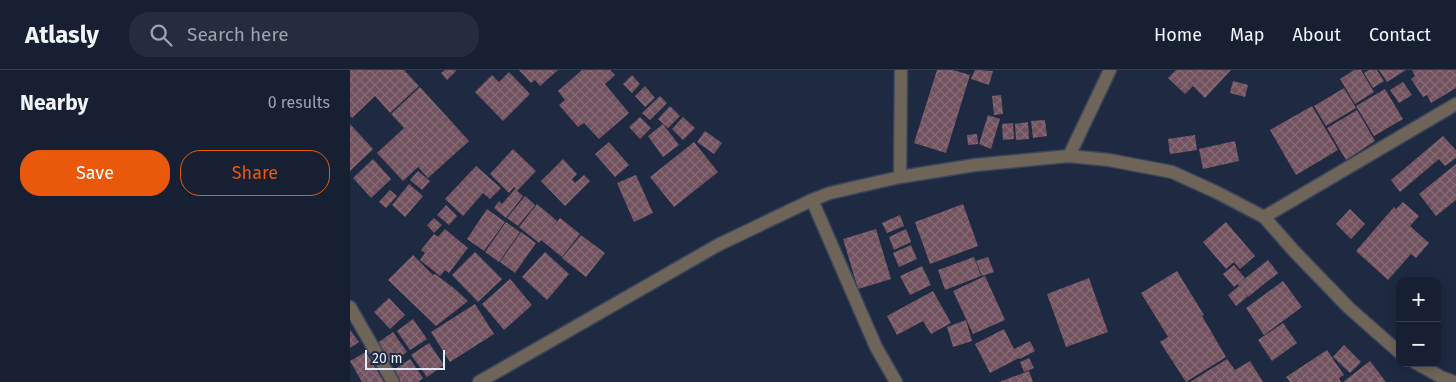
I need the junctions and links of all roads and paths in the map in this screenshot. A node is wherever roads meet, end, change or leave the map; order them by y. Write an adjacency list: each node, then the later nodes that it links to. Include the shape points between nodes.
1 (901, 70): 5 (street)
2 (1110, 70): 4 (street)
3 (1456, 104): 7 (street)
4 (1069, 156): 5 (street, via 975,165); 7 (street, via 1172,172)
5 (900, 177): 6 (street)
6 (812, 200): 12 (street, via 718,245); 13 (street, via 876,347)
7 (1264, 217): 9 (street, via 1349,308)
8 (350, 306): 11 (street)
9 (1396, 349)
10 (1423, 367): 14 (street)
11 (393, 382)
12 (479, 382)
13 (896, 382)
14 (1454, 382)

